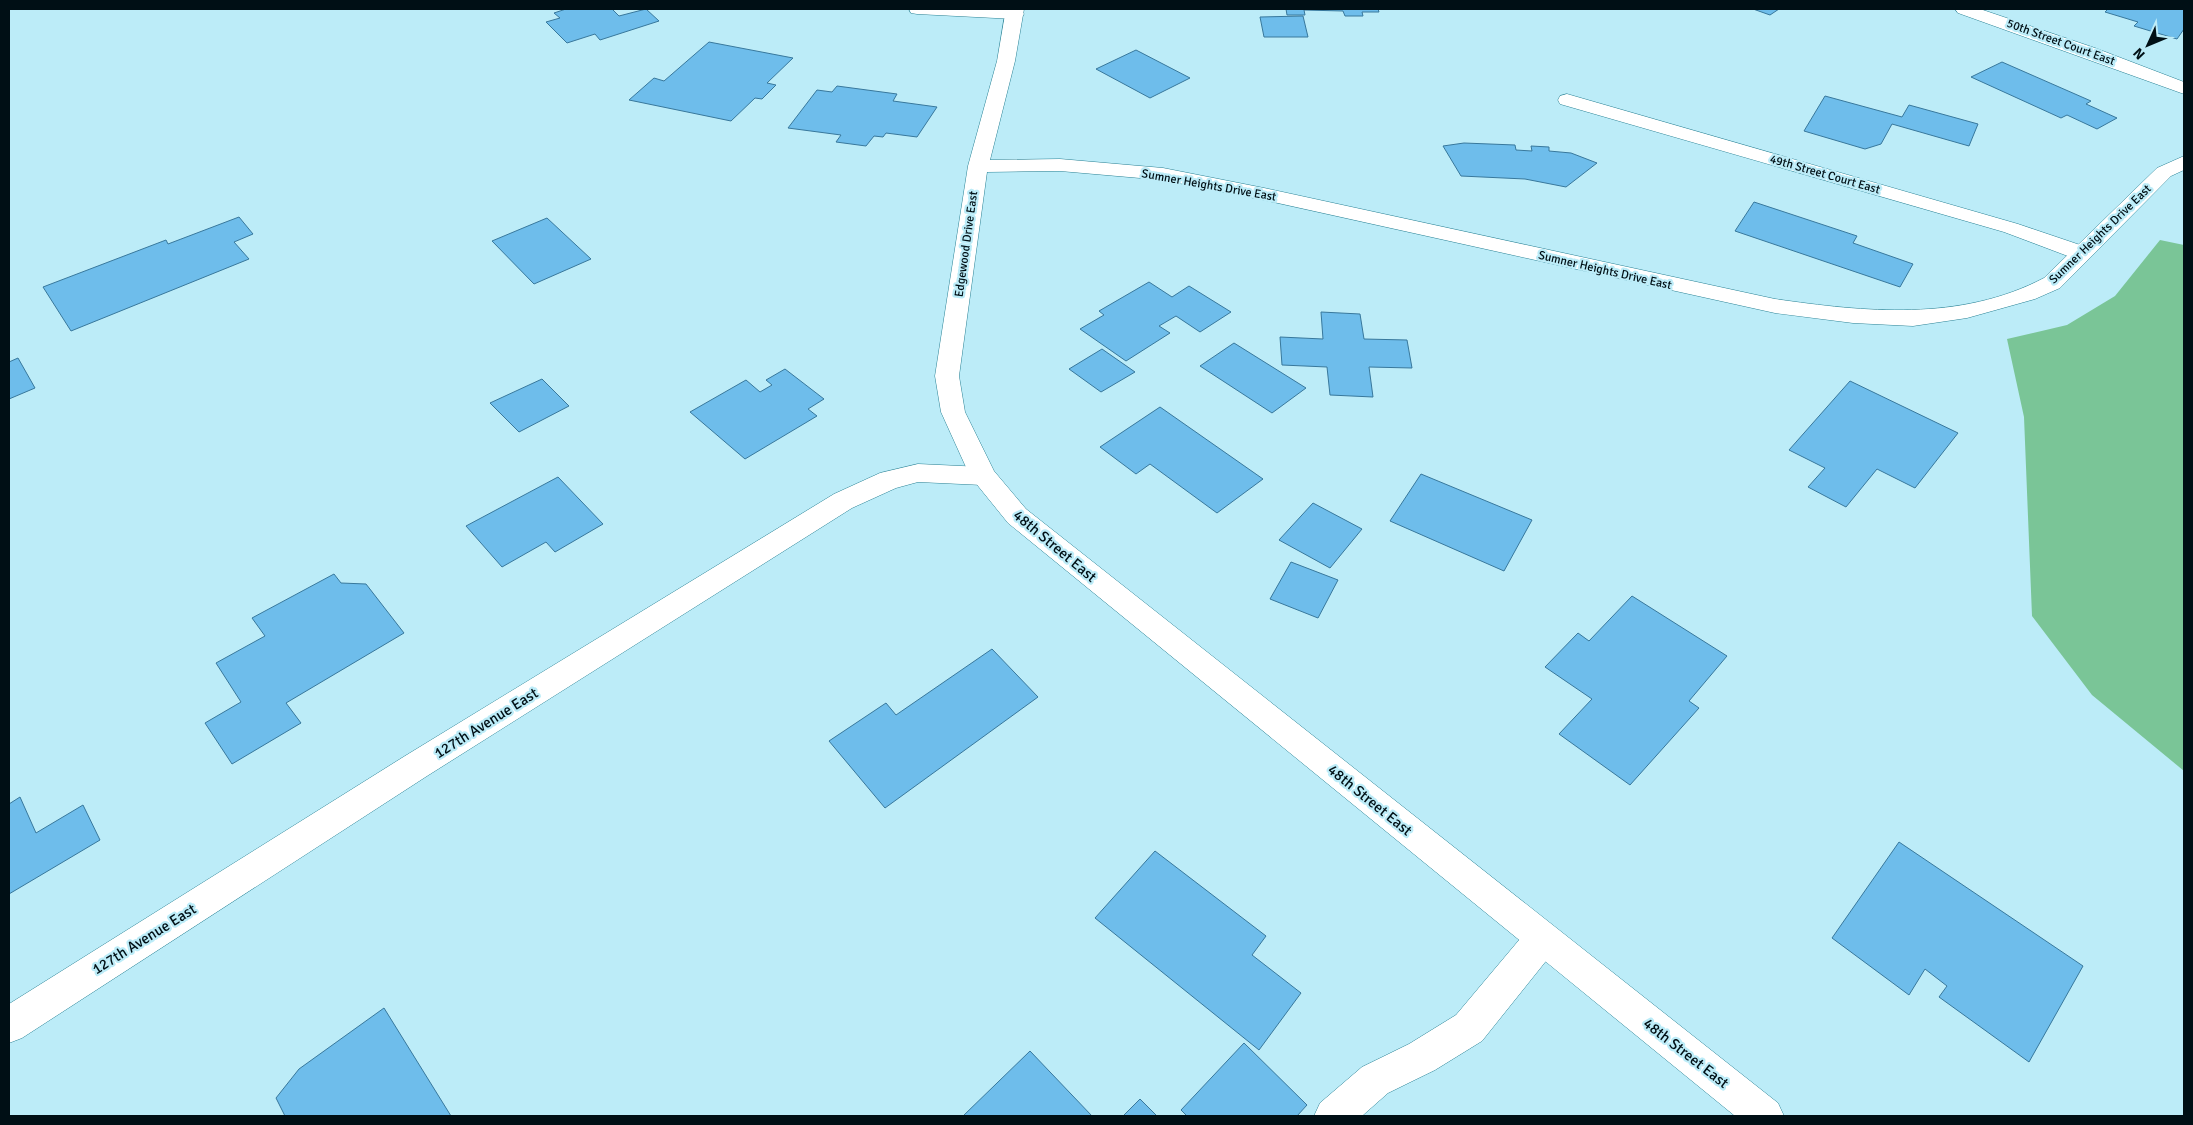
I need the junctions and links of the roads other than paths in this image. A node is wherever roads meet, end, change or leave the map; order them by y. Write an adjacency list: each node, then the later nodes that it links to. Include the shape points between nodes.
1 (917, 9): 3 (street)
2 (1964, 9): 4 (street, 50th Street Court East)
3 (1015, 11): 7 (street, Edgewood Drive East, via 1006,61)
4 (2184, 88)
5 (1567, 100): 8 (street, 49th Street Court East, via 2011,228)
6 (2184, 162): 8 (street, Sumner Heights Drive East, via 2164,172)
7 (978, 166): 8 (street, Sumner Heights Drive East, via 1060,164 1163,174 1695,290 1822,313 1930,317 1986,306 2036,292 2052,283); 9 (street, Edgewood Drive East, via 947,376 953,412)
8 (2081, 253)
9 (983, 476): 10 (street, 48th Street East, via 1017,516); 11 (street, 127th Avenue East, via 918,473 889,480 843,501)
10 (1542, 939): 12 (street, via 1469,1028 1422,1057 1375,1080); 13 (street, 48th Street East)
11 (9, 1025)
12 (1333, 1116)
13 (1765, 1116)

